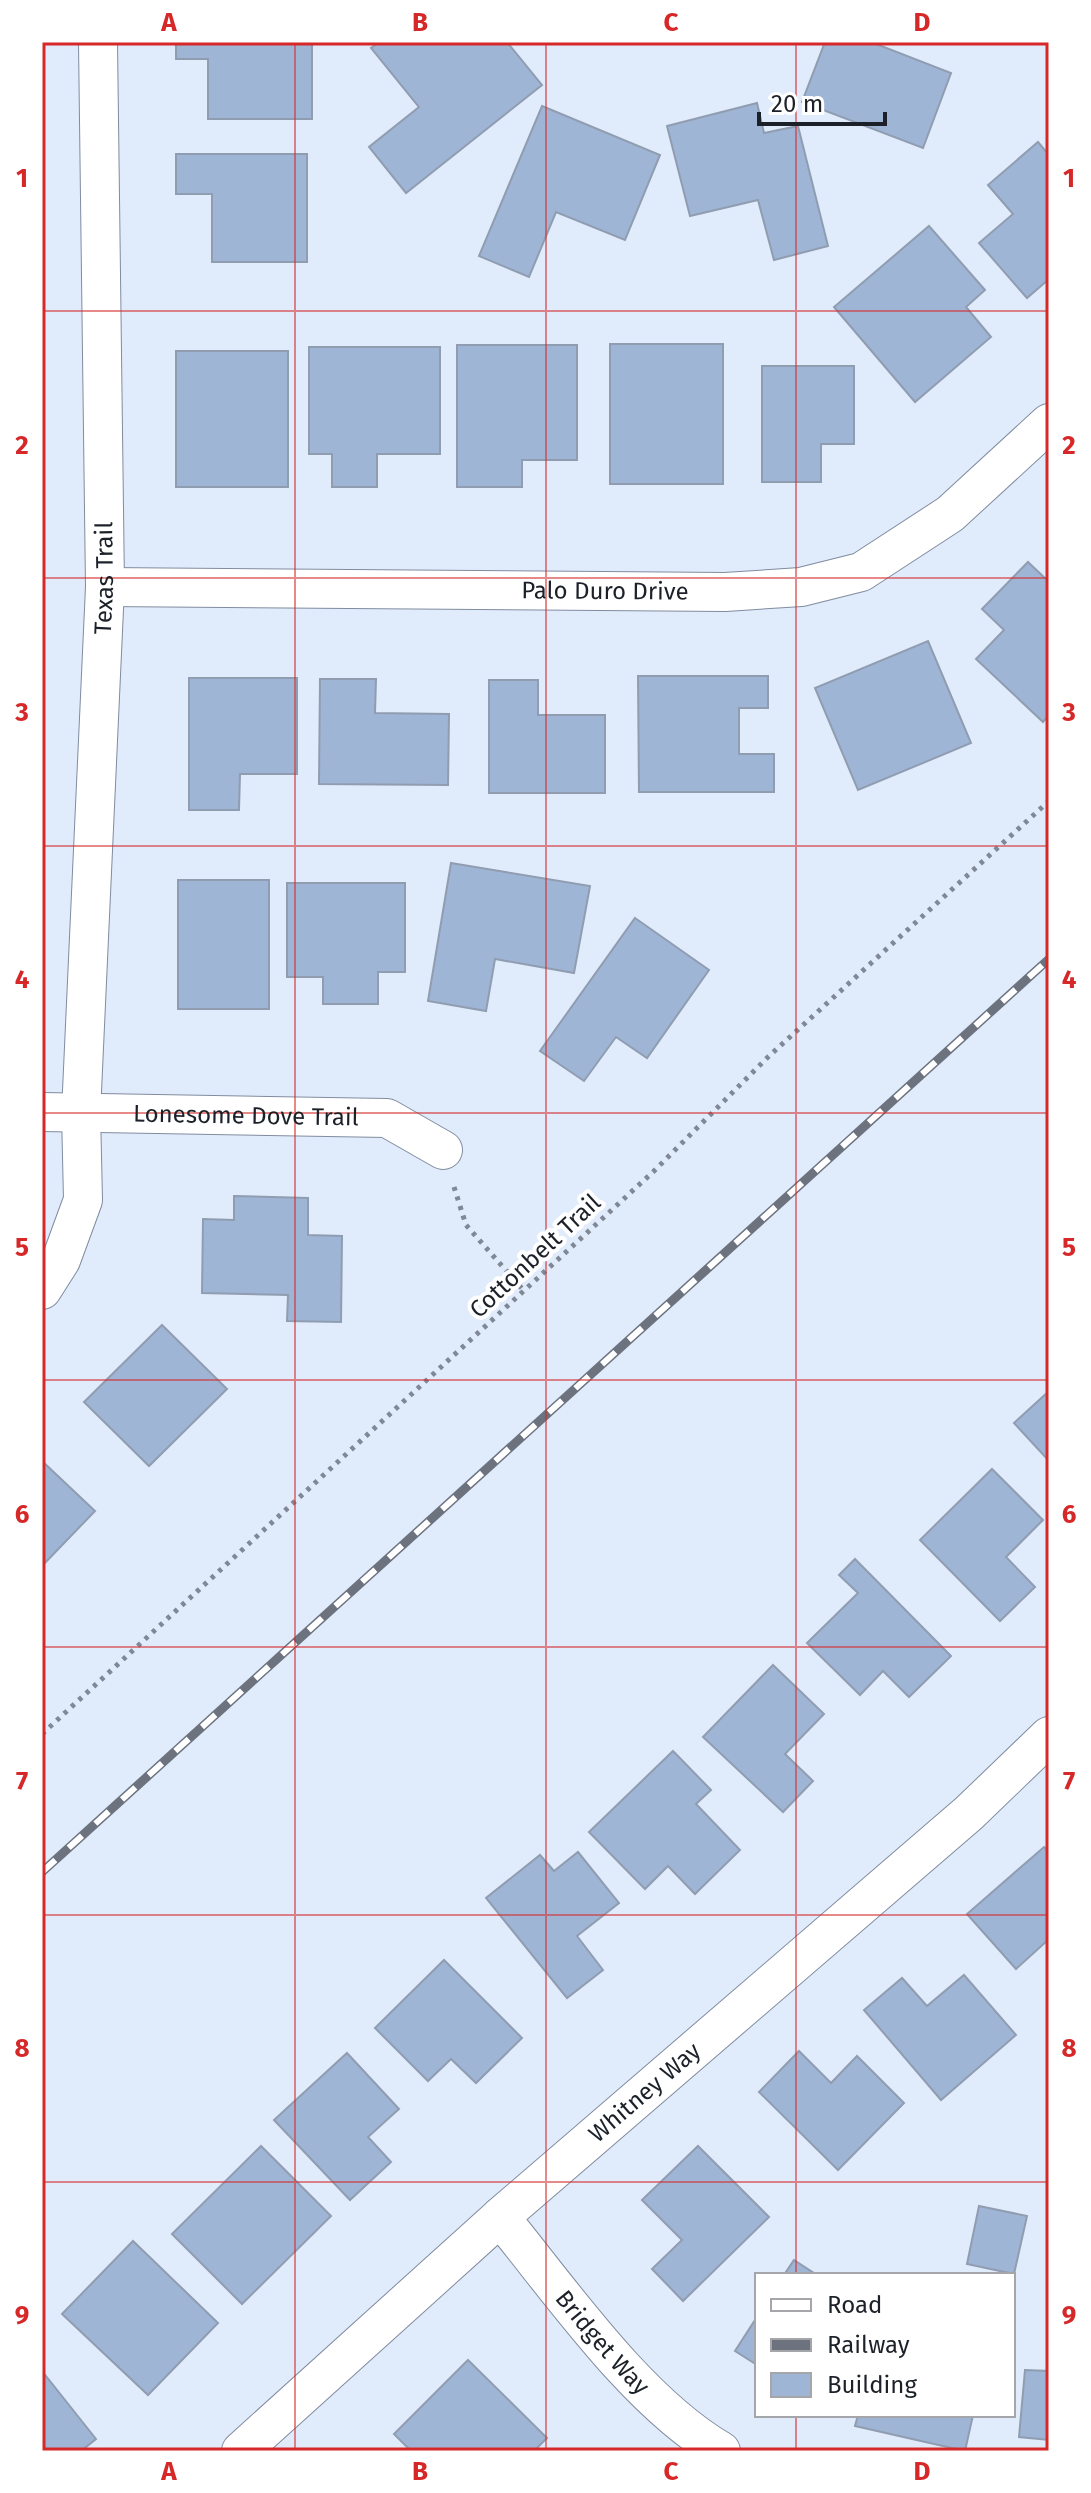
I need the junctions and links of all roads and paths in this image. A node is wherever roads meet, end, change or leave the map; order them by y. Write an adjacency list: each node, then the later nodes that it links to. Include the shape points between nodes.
1 (98, 42): 3 (street, Texas Trail)
2 (1049, 423): 3 (street, Palo Duro Drive, via 950,514 861,572 801,587 725,592)
3 (105, 587): 6 (street, Texas Trail)
4 (1049, 801): 9 (path, Cottonbelt Trail, via 768,1057)
5 (42, 1112): 6 (street, Lonesome Dove Trail)
6 (81, 1113): 7 (street, Lonesome Dove Trail, via 387,1118); 8 (street, Texas Trail, via 83,1200 61,1260)
7 (443, 1150): 9 (path, via 466,1225)
8 (42, 1290)
9 (524, 1291): 10 (path, Cottonbelt Trail)
10 (42, 1734)
11 (1049, 1736): 12 (street, Whitney Way, via 969,1813)
12 (500, 2217): 13 (street, Whitney Way); 14 (street, Bridget Way, via 626,2371 700,2439)
13 (241, 2451)
14 (721, 2451)

